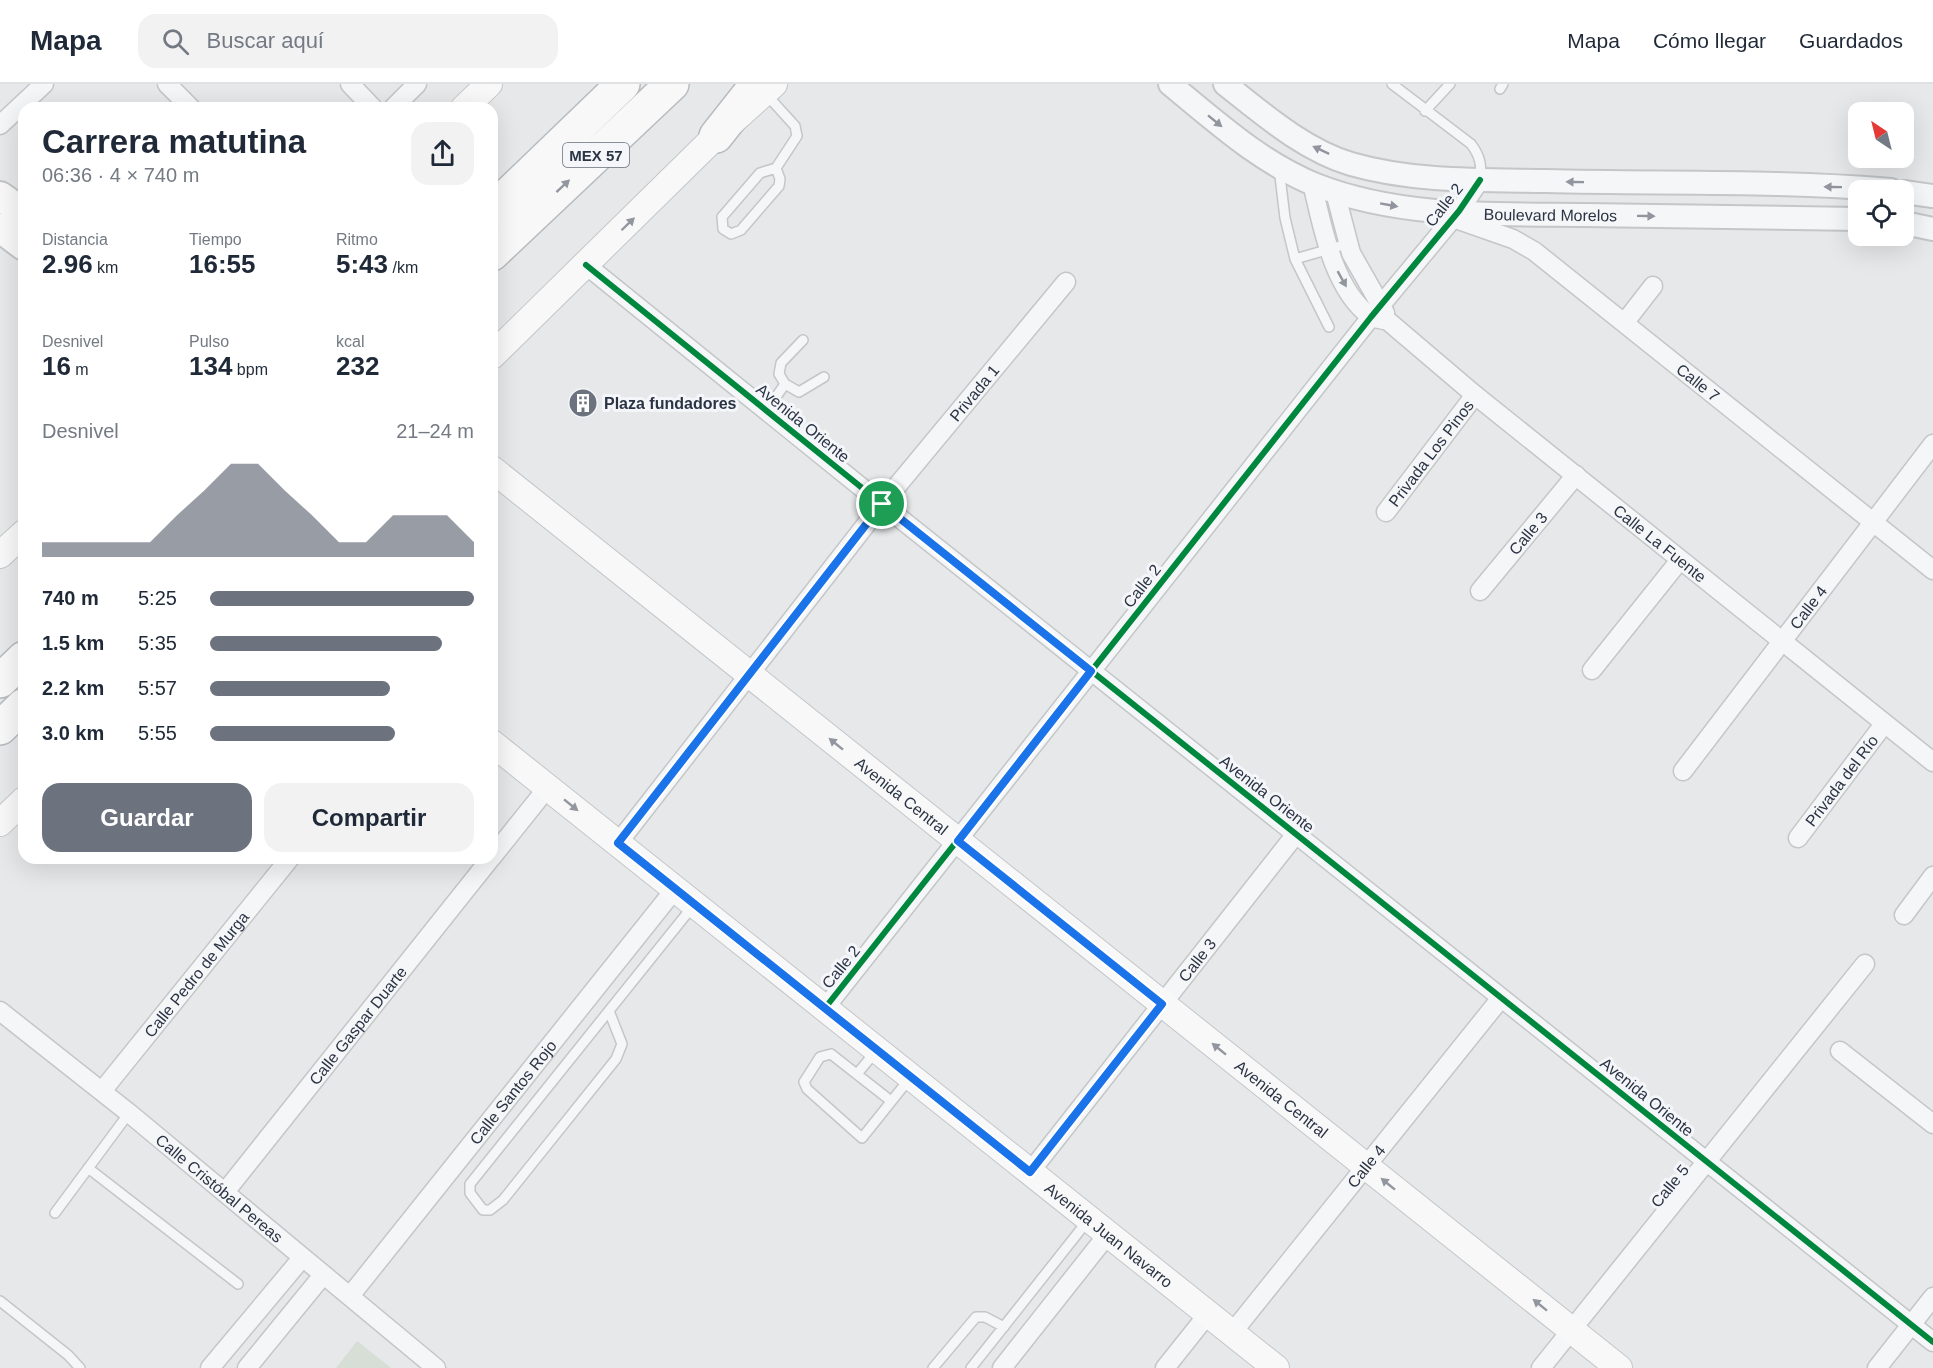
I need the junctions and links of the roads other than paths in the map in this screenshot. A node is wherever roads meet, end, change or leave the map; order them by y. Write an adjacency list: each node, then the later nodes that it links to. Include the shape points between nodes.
1 (44, 84): 13 (street)
2 (167, 84): 14 (street)
3 (350, 84): 15 (street)
4 (417, 84): 16 (street)
5 (489, 84): 17 (main road)
6 (623, 84): 32 (highway, MEX 57)
7 (672, 84): 32 (highway, MEX 57, one-way to 7)
8 (1170, 84): 22 (street, Boulevard Morelos, one-way to 22)
9 (1225, 84): 24 (street, Boulevard Morelos, one-way to 9, via 1387,172 1349,164 1280,126)
10 (1392, 84): 19 (lane)
11 (1450, 84): 19 (lane)
12 (765, 87): 21 (highway); 23 (lane, via 798,131)
13 (25, 102)
14 (181, 102)
15 (367, 102)
16 (399, 102)
17 (470, 102)
18 (18, 108): 20 (street)
19 (1425, 111): 24 (lane, via 1479,154)
20 (0, 125)
21 (716, 136): 43 (main road, one-way to 21)
22 (1278, 165): 25 (street, Boulevard Morelos); 42 (lane)
23 (776, 168): 23 (lane, via 760,173 722,218 723,229 731,234 741,230 779,186)
24 (1480, 180): 26 (street, Boulevard Morelos, one-way to 24); 33 (street, Calle 2)
25 (1312, 183): 27 (street, Boulevard Morelos); 41 (street, Calle La Fuente)
26 (1848, 189)
27 (1335, 192): 33 (street, Boulevard Morelos, one-way to 33, via 1399,207); 40 (street, Calle La Fuente)
28 (1914, 193): 30 (street)
29 (0, 196): 31 (main road)
30 (1933, 196)
31 (18, 209)
32 (503, 214): 38 (highway, MEX 57)
33 (1456, 214): 34 (street, Boulevard Morelos, one-way to 34); 47 (street, Calle 2); 48 (street, Calle 7, via 1534,251)
34 (1848, 219)
35 (1914, 225): 37 (street)
36 (0, 228): 39 (main road)
37 (1933, 229)
38 (498, 232)
39 (18, 242)
40 (1347, 244): 41 (lane); 47 (street, Calle La Fuente)
41 (1330, 251): 42 (lane); 47 (street, Calle La Fuente, one-way to 47, via 1350,292)
42 (1295, 259): 49 (lane)
43 (586, 265): 46 (main road); 56 (street, Avenida Oriente)
44 (1066, 282): 60 (street, Privada 1)
45 (1653, 286): 48 (street)
46 (554, 296): 50 (main road); 52 (main road)
47 (1380, 314): 55 (street, Calle La Fuente); 70 (street, Calle 2)
48 (1625, 322): 62 (street, Calle 7)
49 (1329, 327)
50 (498, 333)
51 (803, 340): 54 (lane, via 779,366)
52 (498, 350)
53 (824, 377): 54 (lane, via 799,392)
54 (784, 384): 56 (lane)
55 (1475, 395): 59 (street, Calle La Fuente); 61 (street, Privada Los Pinos)
56 (766, 411): 60 (street, Avenida Oriente)
57 (1933, 444): 62 (street, Calle 4)
58 (498, 474): 71 (main road, Avenida Central)
59 (1576, 476): 65 (street, Calle La Fuente); 67 (street, Calle 3)
60 (882, 504): 70 (street, Avenida Oriente); 71 (street, Privada 1)
61 (1386, 512)
62 (1872, 521): 66 (street, Calle 7); 68 (street, Calle 4)
63 (18, 538): 64 (main road)
64 (0, 555)
65 (1680, 560): 68 (street, Calle La Fuente); 69 (street)
66 (1933, 570)
67 (1480, 591)
68 (1781, 641): 73 (street, Calle La Fuente); 77 (street, Calle 4)
69 (1592, 670)
70 (1091, 671): 81 (street, Avenida Oriente); 83 (street, Calle 2)
71 (749, 675): 83 (main road, Avenida Central, one-way to 71); 84 (street, Privada 1)
72 (18, 711): 74 (highway)
73 (1884, 724): 76 (street, Calle La Fuente); 82 (street, Privada del Río)
74 (0, 728)
75 (498, 748): 78 (main road, Avenida Juan Navarro)
76 (1933, 762)
77 (1683, 771)
78 (548, 787): 84 (main road, Avenida Juan Navarro, one-way to 84); 85 (street, Calle Gaspar Duarte)
79 (18, 806): 80 (main road)
80 (0, 823)
81 (1296, 834): 92 (street, Avenida Oriente); 93 (street, Calle 3)
82 (1798, 838)
83 (958, 841): 93 (main road, Avenida Central); 94 (street, Calle 2)
84 (618, 843): 89 (main road, Avenida Juan Navarro)
85 (498, 850)
86 (285, 864): 101 (street, Calle Pedro de Murga)
87 (487, 864): 109 (street, Calle Gaspar Duarte)
88 (1933, 876): 90 (street)
89 (685, 896): 94 (main road, Avenida Juan Navarro); 96 (lane); 115 (street, Calle Santos Rojo)
90 (1904, 915)
91 (1865, 964): 105 (street, Calle 5)
92 (1501, 998): 105 (street, Avenida Oriente); 106 (street, Calle 4)
93 (1162, 1004): 106 (main road, Avenida Central, one-way to 93); 108 (street, Calle 3)
94 (825, 1008): 97 (main road, Avenida Juan Navarro)
95 (0, 1011): 101 (street, Calle Cristóbal Pereas)
96 (609, 1011): 96 (lane, via 470,1184 470,1193 483,1210 490,1210 503,1200 616,1059 622,1044)
97 (877, 1050): 99 (lane); 100 (main road, Avenida Juan Navarro)
98 (1840, 1051): 104 (street)
99 (857, 1074): 102 (lane); 102 (lane, via 827,1053 820,1057 804,1085 862,1138)
100 (911, 1077): 102 (lane); 108 (main road, Avenida Juan Navarro)
101 (102, 1092): 103 (street, Calle Cristóbal Pereas)
102 (891, 1101)
103 (129, 1113): 107 (lane); 109 (street, Calle Cristóbal Pereas)
104 (1933, 1124)
105 (1707, 1163): 119 (street, Avenida Oriente); 121 (street, Calle 5)
106 (1366, 1166): 121 (main road, Avenida Central, one-way to 106); 122 (street, Calle 4)
107 (88, 1168): 110 (lane); 114 (lane)
108 (1030, 1172): 111 (main road, Avenida Juan Navarro)
109 (225, 1192): 112 (street, Calle Cristóbal Pereas)
110 (55, 1213)
111 (1098, 1226): 118 (main road, Avenida Juan Navarro); 120 (lane); 131 (street)
112 (302, 1258): 113 (street, Calle Cristóbal Pereas); 124 (street)
113 (323, 1275): 115 (street, Calle Cristóbal Pereas); 127 (street)
114 (238, 1284)
115 (350, 1296): 128 (street, Calle Cristóbal Pereas)
116 (1933, 1297): 119 (street)
117 (0, 1301): 125 (lane)
118 (1208, 1314): 122 (main road, Avenida Juan Navarro); 132 (street)
119 (1912, 1325): 123 (street, Avenida Oriente); 136 (street)
120 (1004, 1327): 129 (lane, via 985,1317 976,1317); 130 (lane)
121 (1571, 1330): 134 (street, Calle 5); 135 (main road, Avenida Central)
122 (1232, 1333): 133 (main road, Avenida Juan Navarro)
123 (1933, 1342)
124 (225, 1350): 126 (street); 127 (street)
125 (80, 1368)
126 (210, 1368)
127 (247, 1368)
128 (436, 1368)
129 (933, 1368)
130 (971, 1368)
131 (1002, 1368)
132 (1165, 1368)
133 (1276, 1368)
134 (1541, 1368)
135 (1619, 1368)
136 (1877, 1368)

